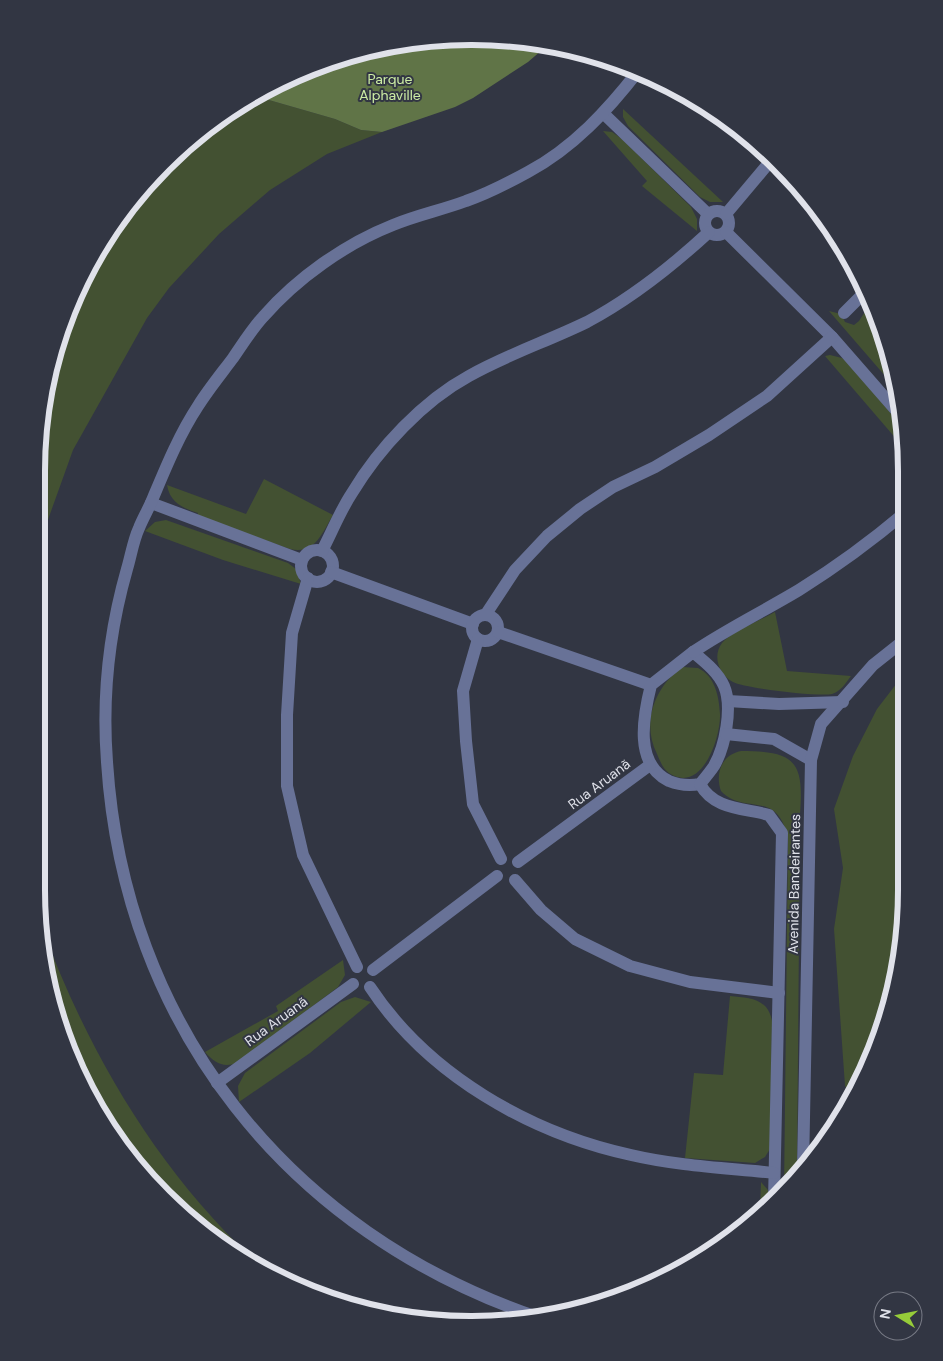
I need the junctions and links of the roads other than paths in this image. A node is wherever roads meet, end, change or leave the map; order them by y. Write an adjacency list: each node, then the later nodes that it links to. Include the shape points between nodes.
1 (634, 77): 2 (street)
2 (604, 114): 4 (street); 12 (street, via 532,170 466,201 388,227 346,248 306,276 263,317 197,408 163,472)
3 (767, 165): 5 (street)
4 (708, 214): 5 (street, via 717,210); 6 (street, via 705,223)
5 (726, 214): 7 (street, via 730,222)
6 (709, 232): 7 (street, via 718,236); 14 (street, via 675,264 625,300 587,322 469,376 435,399 370,468 352,493)
7 (726, 232): 10 (street)
8 (860, 296): 9 (street)
9 (844, 313)
10 (832, 337): 11 (street); 18 (street, via 767,396 709,435 613,487 580,509 547,536 515,570)
11 (893, 406)
12 (151, 503): 15 (street); 40 (street, via 136,538 120,594 109,652 105,736 109,802 117,851 144,942 170,1006 190,1044)
13 (898, 518): 23 (street, via 800,590)
14 (322, 551): 15 (street, via 311,551); 16 (street, via 331,558)
15 (302, 560): 17 (street, via 302,570)
16 (331, 572): 17 (street, via 322,580); 19 (street)
17 (308, 578): 35 (street, via 292,633 287,786 303,855)
18 (486, 614): 19 (street); 20 (street, via 496,620)
19 (472, 624): 21 (street)
20 (498, 632): 21 (street, via 490,640); 24 (street)
21 (478, 639): 31 (street, via 463,691 466,741 473,804)
22 (898, 645): 26 (street, Avenida Bandeirantes, via 873,665)
23 (693, 652): 24 (street); 25 (street, via 712,668 724,687)
24 (651, 685): 29 (street, via 644,729)
25 (728, 701): 26 (street, via 779,704); 27 (street)
26 (843, 702): 28 (street, Avenida Bandeirantes, via 821,724)
27 (726, 734): 28 (street, via 774,739); 30 (street, via 714,766)
28 (811, 760): 41 (street, Avenida Bandeirantes)
29 (650, 765): 30 (street, via 659,776 677,784); 32 (street, Rua Aruanã)
30 (700, 784): 39 (street, via 705,794 720,804 769,815 782,833)
31 (501, 859): 32 (street, via 511,857); 33 (street, via 496,866)
32 (518, 862): 34 (street, via 520,872)
33 (497, 876): 34 (street, via 504,881); 36 (street)
34 (514, 880): 39 (street, via 541,910 575,939 630,966 690,982)
35 (357, 967): 36 (street, via 366,965); 37 (street, via 351,974)
36 (373, 970): 38 (street, via 375,980)
37 (353, 984): 38 (street, via 361,989); 40 (street, Rua Aruanã)
38 (370, 987): 42 (street, via 399,1024 443,1065 492,1102 520,1115 591,1145 632,1156)
39 (779, 993): 42 (street)
40 (217, 1082): 44 (street, via 253,1131 299,1178 348,1220 440,1277)
41 (803, 1157)
42 (774, 1173): 43 (street)
43 (774, 1190)
44 (525, 1312)

